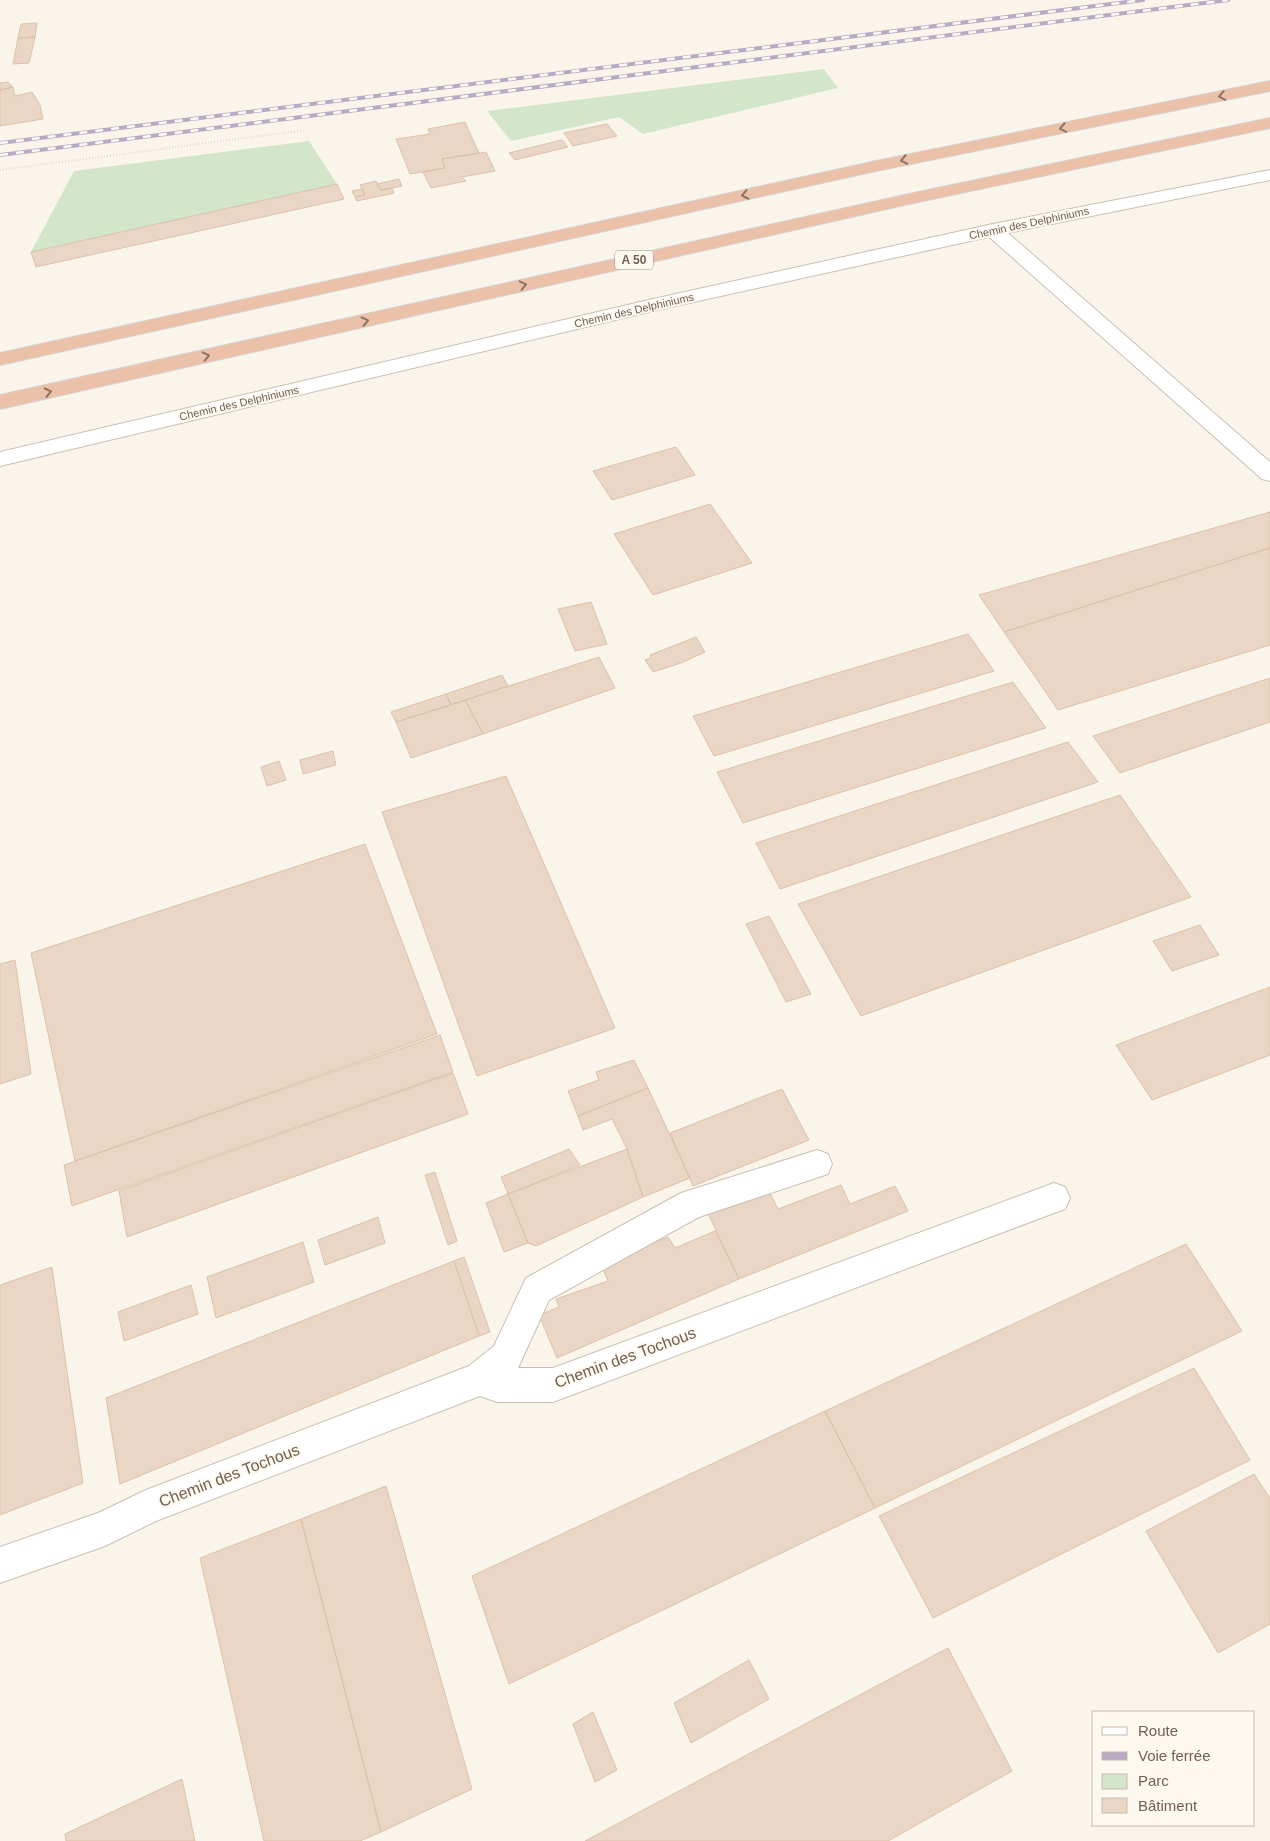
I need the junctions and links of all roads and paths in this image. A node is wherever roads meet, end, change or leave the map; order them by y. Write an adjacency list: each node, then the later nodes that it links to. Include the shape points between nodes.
1 (1270, 86): 7 (highway, one-way to 7, via 876,166)
2 (1270, 123): 8 (highway, A 50, one-way to 2, via 908,199)
3 (306, 130): 4 (path)
4 (0, 170)
5 (1270, 175): 6 (street, Chemin des Delphiniums)
6 (993, 230): 9 (street, Chemin des Delphiniums, via 653,305); 10 (street)
7 (0, 360)
8 (0, 402)
9 (0, 459)
10 (1270, 474)
11 (817, 1164): 13 (street, via 692,1204 537,1289 506,1358)
12 (1054, 1198): 13 (street, Chemin des Tochous, via 552,1385 497,1385)
13 (480, 1379): 14 (street, Chemin des Tochous, via 146,1506 106,1528)
14 (0, 1565)

